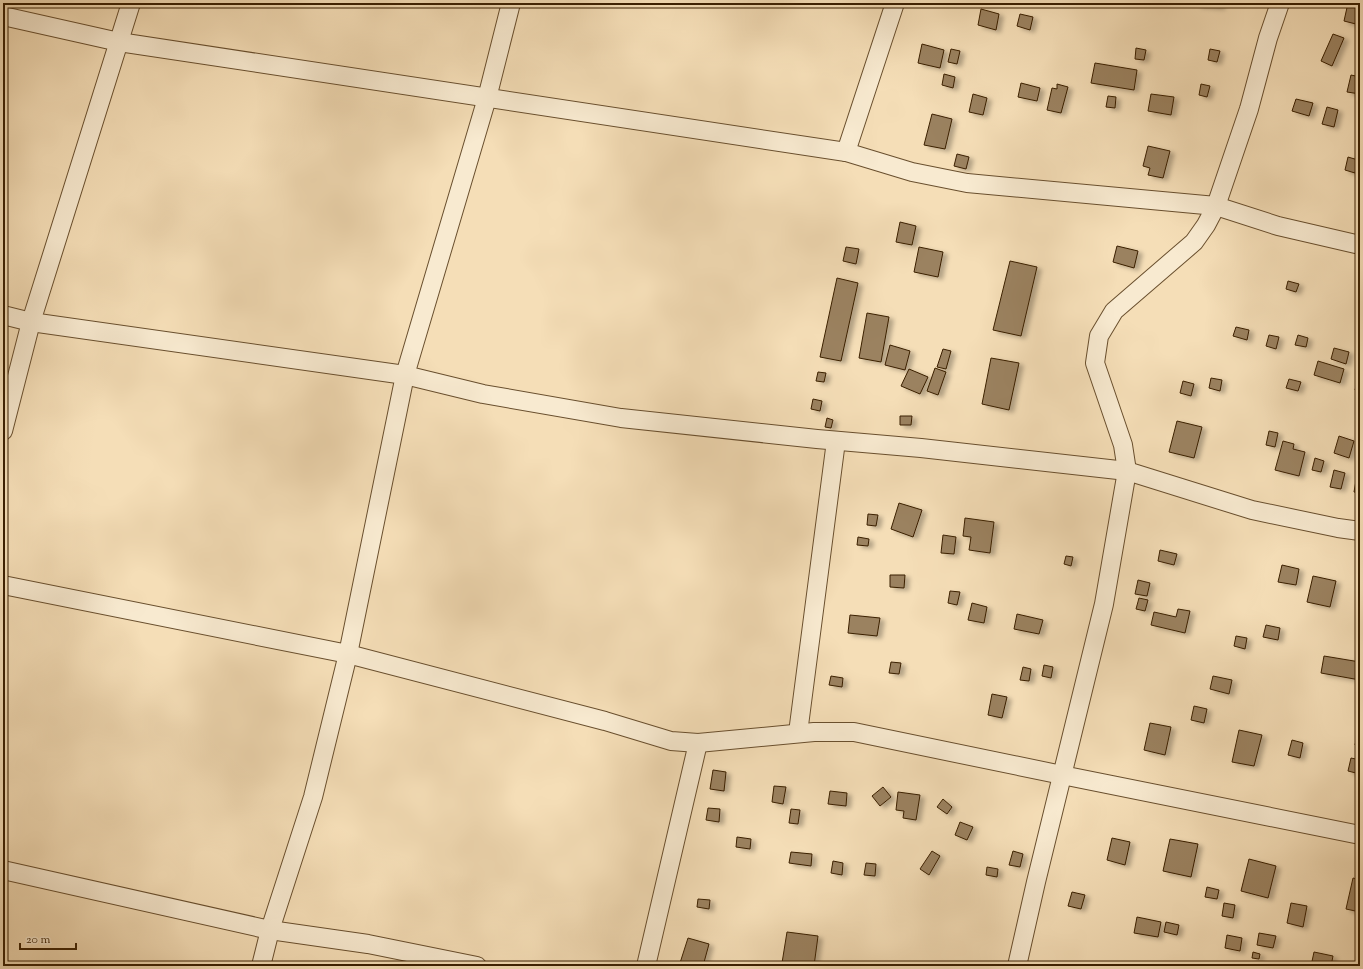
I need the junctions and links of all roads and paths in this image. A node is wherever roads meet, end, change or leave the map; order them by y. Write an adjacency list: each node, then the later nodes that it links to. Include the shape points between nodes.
1 (131, 3): 6 (street)
2 (510, 3): 7 (street)
3 (895, 3): 8 (street)
4 (1280, 3): 9 (street, via 1249,109)
5 (3, 16): 6 (street)
6 (119, 42): 7 (street); 12 (street)
7 (487, 98): 8 (street); 13 (street)
8 (846, 152): 9 (street, via 912,172 967,183)
9 (1216, 206): 10 (street, via 1278,226); 16 (street, via 1194,242 1114,311 1099,336 1095,363 1123,445)
10 (1360, 245)
11 (3, 315): 12 (street)
12 (31, 322): 13 (street); 14 (street)
13 (405, 375): 15 (street, via 483,394 621,418); 19 (street)
14 (3, 432)
15 (836, 441): 16 (street); 20 (street)
16 (1127, 470): 17 (street, via 1252,510); 22 (street, via 1104,604)
17 (1360, 531)
18 (3, 585): 19 (street)
19 (348, 654): 21 (street, via 671,741); 25 (street, via 313,797)
20 (798, 733): 21 (street); 22 (street, via 854,732)
21 (698, 743): 28 (street)
22 (1062, 775): 23 (street); 29 (street)
23 (1360, 835)
24 (3, 870): 25 (street)
25 (270, 930): 26 (street); 27 (street, via 368,944)
26 (261, 966)
27 (477, 966)
28 (646, 966)
29 (1017, 966)

